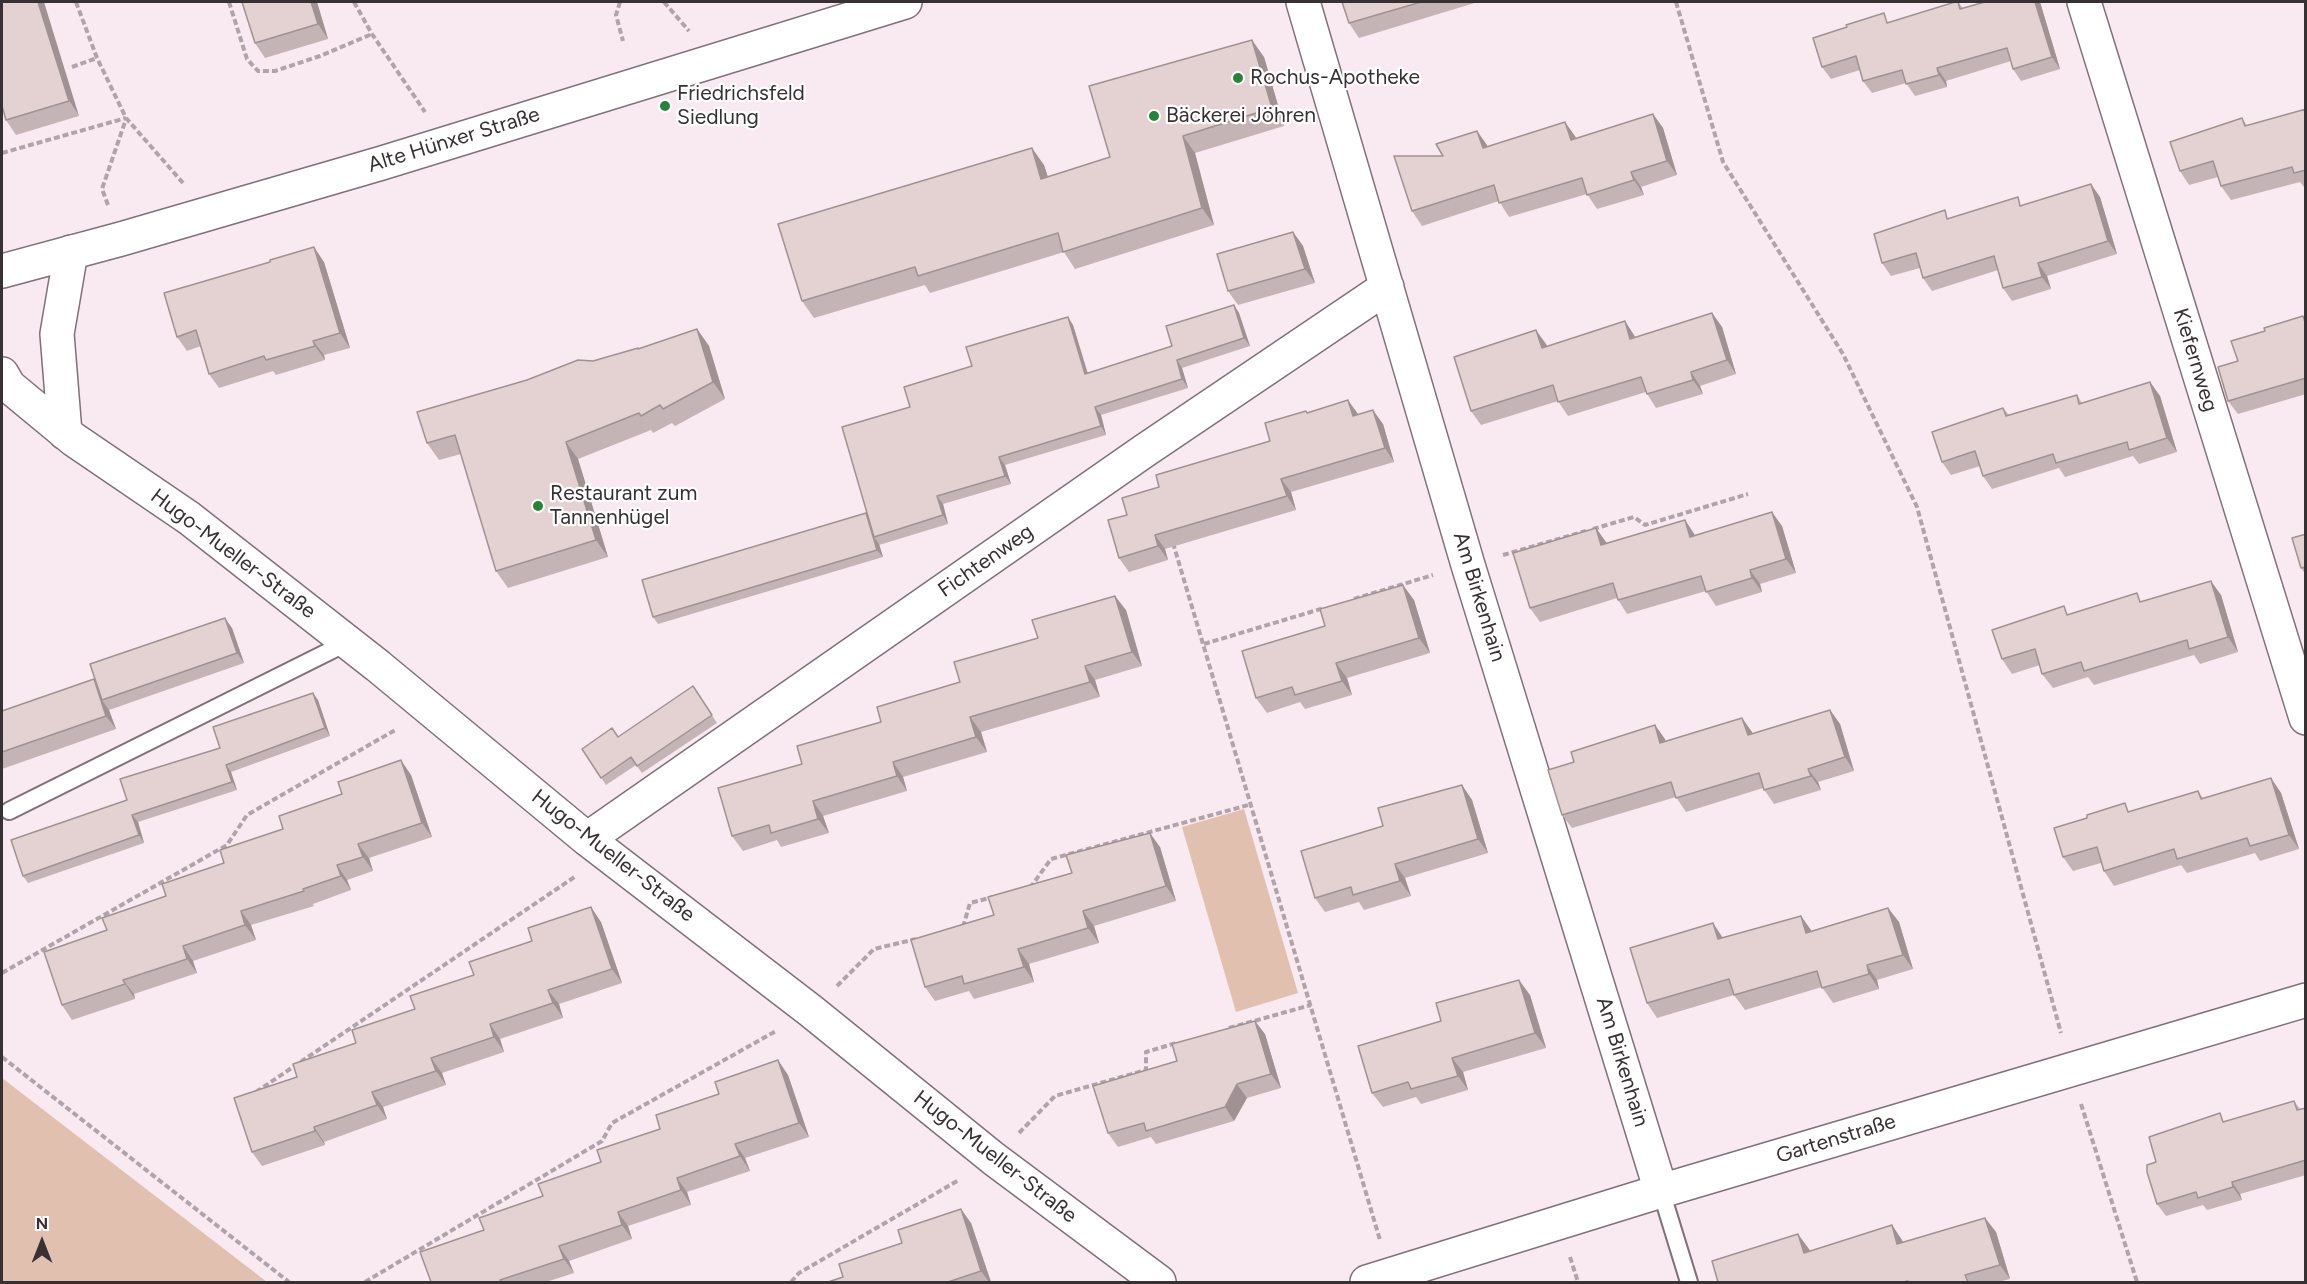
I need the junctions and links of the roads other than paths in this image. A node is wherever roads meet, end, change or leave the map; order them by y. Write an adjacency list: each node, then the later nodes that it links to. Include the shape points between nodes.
1 (905, 2): 4 (street, Alte Hünxer Straße, via 447,143)
2 (1304, 2): 6 (street, Am Birkenhain)
3 (2084, 2): 10 (street, Kiefernweg)
4 (71, 252): 5 (street, Alte Hünxer Straße); 8 (street, via 57,334)
5 (2, 271)
6 (1387, 287): 12 (street, Fichtenweg, via 1144,451); 14 (street, Am Birkenhain, via 1475,588)
7 (2, 374): 8 (street, Hugo-Mueller-Straße, via 9,386)
8 (65, 433): 9 (street, Hugo-Mueller-Straße, via 189,518)
9 (348, 642): 11 (lane); 12 (street, Hugo-Mueller-Straße)
10 (2306, 718)
11 (9, 811)
12 (598, 846): 16 (street, Hugo-Mueller-Straße, via 994,1159)
13 (2306, 1000): 14 (street, Gartenstraße)
14 (1661, 1191): 15 (street, Gartenstraße); 17 (lane)
15 (1378, 1279)
16 (1159, 1282)
17 (1689, 1282)

